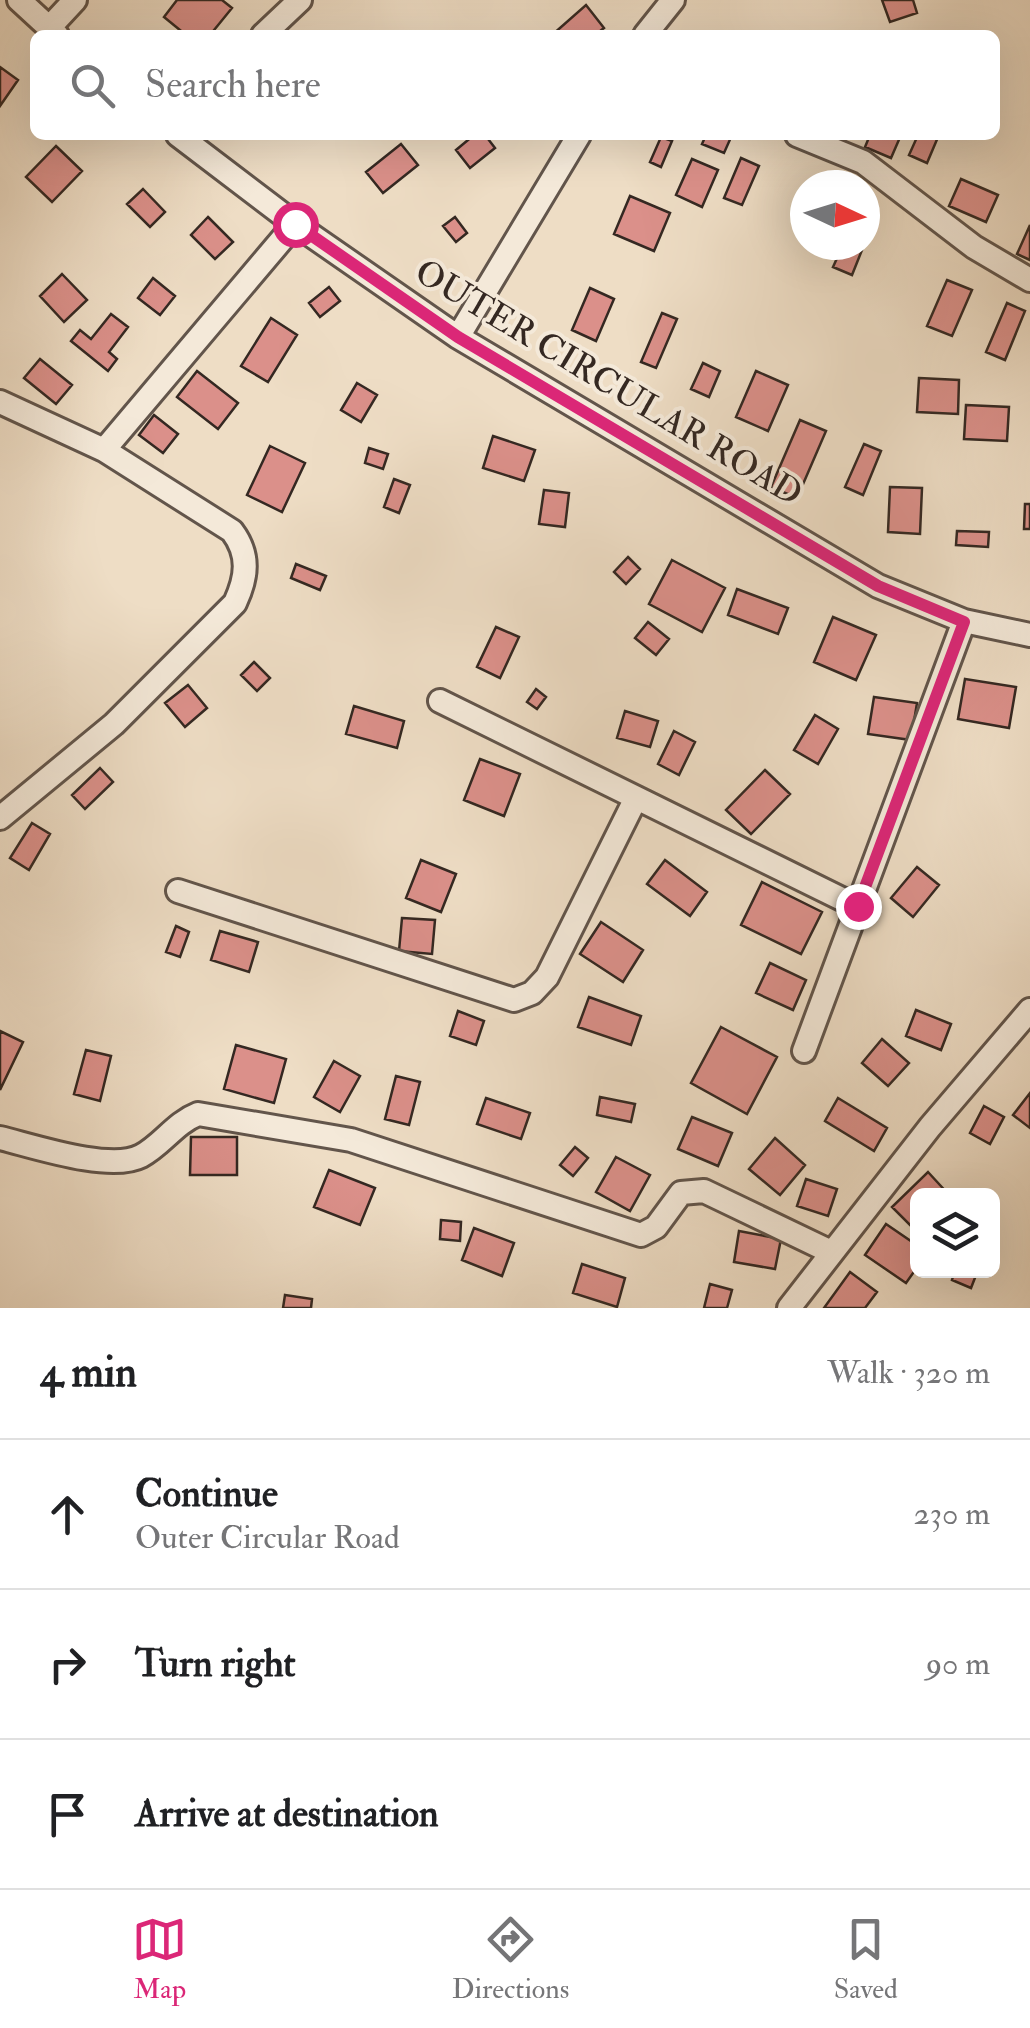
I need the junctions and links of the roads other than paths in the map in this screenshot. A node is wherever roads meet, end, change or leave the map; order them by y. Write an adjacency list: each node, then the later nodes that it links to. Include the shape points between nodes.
1 (19, 0): 5 (street)
2 (75, 0): 6 (street)
3 (300, 0): 7 (street)
4 (673, 0): 8 (street)
5 (52, 30)
6 (54, 30)
7 (269, 30)
8 (648, 30)
9 (185, 140): 12 (street, OUTER CIRCULAR ROAD)
10 (576, 140): 14 (street)
11 (809, 140): 13 (street, via 863,162 974,247)
12 (295, 224): 14 (street, OUTER CIRCULAR ROAD); 16 (street)
13 (1030, 280)
14 (458, 337): 17 (street, OUTER CIRCULAR ROAD, via 878,586)
15 (0, 402): 16 (street)
16 (104, 450): 21 (street, via 232,531 244,546 244,583 234,604 114,724)
17 (964, 622): 18 (street, OUTER CIRCULAR ROAD); 23 (street)
18 (1030, 635)
19 (440, 701): 20 (street)
20 (636, 798): 22 (street, via 547,977 514,1000); 23 (street)
21 (0, 818)
22 (178, 890)
23 (858, 906): 25 (street)
24 (1030, 1010): 27 (street)
25 (804, 1051)
26 (0, 1138): 27 (street, via 105,1161 139,1158 198,1114 351,1140 640,1234 656,1227 681,1193 704,1191)
27 (832, 1252): 28 (street)
28 (789, 1308)

